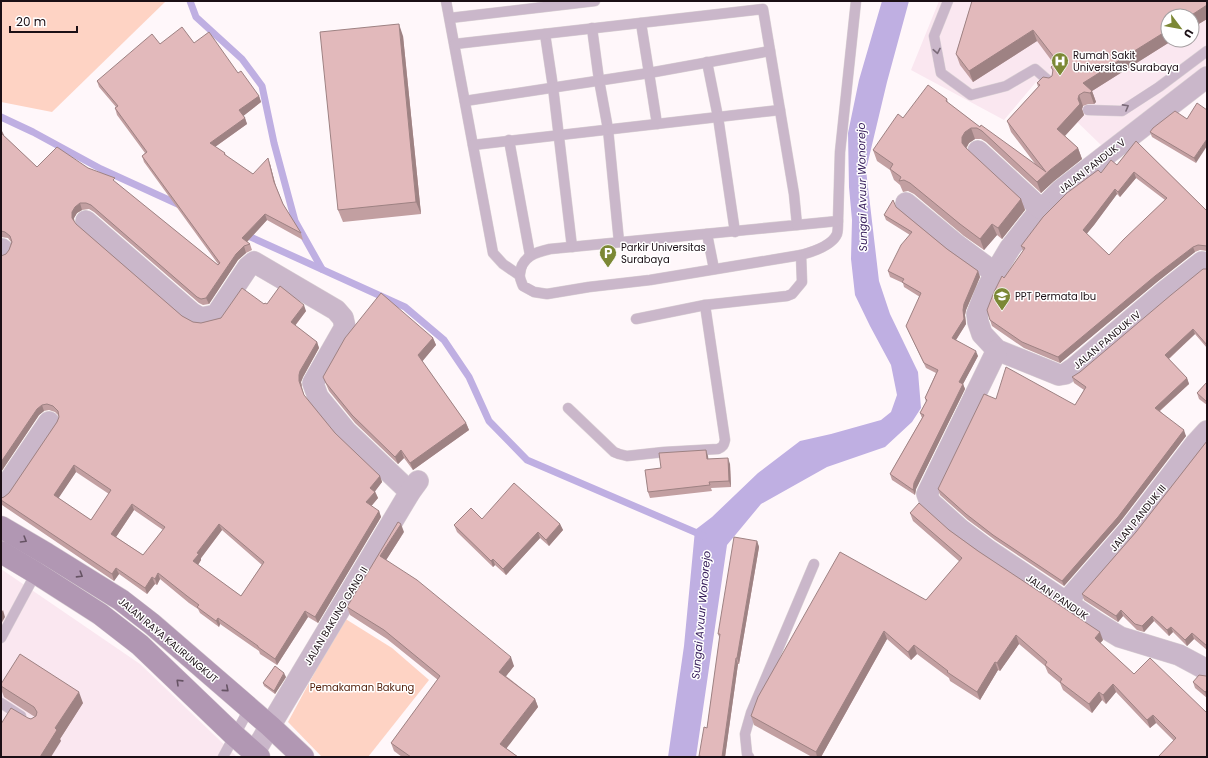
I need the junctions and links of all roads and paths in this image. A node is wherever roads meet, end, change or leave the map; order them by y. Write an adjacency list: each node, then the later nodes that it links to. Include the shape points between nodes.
1 (446, 1): 5 (lane)
2 (595, 1): 5 (lane)
3 (856, 1): 31 (lane, via 840,152)
4 (948, 1): 16 (lane, one-way to 16, via 934,36 941,73 971,95 1006,86 1035,69)
5 (450, 18): 9 (lane)
6 (641, 23): 7 (lane); 10 (lane, via 763,9); 13 (lane)
7 (592, 28): 8 (lane); 15 (lane)
8 (545, 34): 9 (lane); 17 (lane)
9 (455, 44): 18 (lane)
10 (770, 51): 12 (lane); 19 (lane)
11 (1207, 52): 20 (lane, one-way to 11, via 1122,110 1160,87)
12 (707, 62): 13 (lane); 21 (lane)
13 (649, 73): 15 (lane); 22 (lane)
14 (1207, 77): 29 (street, JALAN PANDUK V, via 1061,190)
15 (599, 80): 17 (lane); 23 (lane)
16 (1051, 83)
17 (553, 87): 18 (lane); 24 (lane)
18 (465, 101): 26 (lane)
19 (780, 110): 21 (lane); 32 (lane)
20 (1088, 110)
21 (718, 117): 22 (lane); 33 (lane)
22 (656, 124): 23 (lane)
23 (608, 129): 24 (lane); 35 (lane)
24 (558, 135): 25 (lane); 36 (lane)
25 (509, 140): 26 (lane); 37 (lane)
26 (473, 145): 42 (lane, via 493,253)
27 (978, 151): 29 (street)
28 (906, 203): 41 (street)
29 (1042, 209): 41 (street, JALAN PANDUK V, via 1010,248)
30 (86, 221): 61 (street, JALAN BAKUNG GANG II, via 200,318 216,314 254,262 336,310 343,318 345,327 313,383 318,397 346,431 414,486)
31 (838, 221): 32 (lane); 38 (lane, via 834,240 818,250)
32 (797, 225): 33 (lane)
33 (735, 232): 34 (lane)
34 (707, 234): 35 (lane); 40 (lane)
35 (619, 242): 36 (lane)
36 (572, 247): 37 (lane, via 550,249)
37 (530, 255): 42 (lane, via 522,263)
38 (801, 255): 40 (lane); 43 (lane, via 802,282 792,294)
39 (1207, 263): 45 (street, JALAN PANDUK IV, via 1202,262 1065,374 1059,375)
40 (714, 269): 42 (lane, via 548,294 534,292 524,286)
41 (995, 273): 45 (street, JALAN PANDUK V, via 977,314 982,334)
42 (519, 275)
43 (705, 306): 44 (lane); 46 (lane, via 725,440 722,448 623,455 614,452)
44 (636, 319)
45 (997, 350): 55 (street, JALAN PANDUK, via 927,494 930,502 960,529)
46 (568, 408)
47 (49, 422): 49 (street)
48 (1207, 431): 55 (street, JALAN PANDUK III, via 1129,530)
49 (1, 493)
50 (1, 527): 52 (main road, JALAN RAYA KALIRUNGKUT, one-way to 52)
51 (1, 552): 54 (main road)
52 (47, 554): 54 (lane); 59 (main road, JALAN RAYA KALIRUNGKUT, one-way to 59, via 121,600)
53 (814, 564): 66 (lane, via 751,713 745,734)
54 (36, 573): 56 (lane); 62 (main road, one-way to 54, via 140,645 100,614)
55 (1066, 602): 57 (street, JALAN PANDUK, via 1120,636 1179,655)
56 (1, 638)
57 (1207, 670)
58 (1, 703): 60 (lane)
59 (249, 709): 61 (main road, JALAN RAYA KALIRUNGKUT); 62 (lane)
60 (28, 720)
61 (270, 726): 63 (street, JALAN BAKUNG GANG II); 65 (main road, JALAN RAYA KALIRUNGKUT)
62 (235, 736): 63 (main road); 64 (lane)
63 (257, 755)
64 (224, 757)
65 (302, 757)
66 (749, 757)

